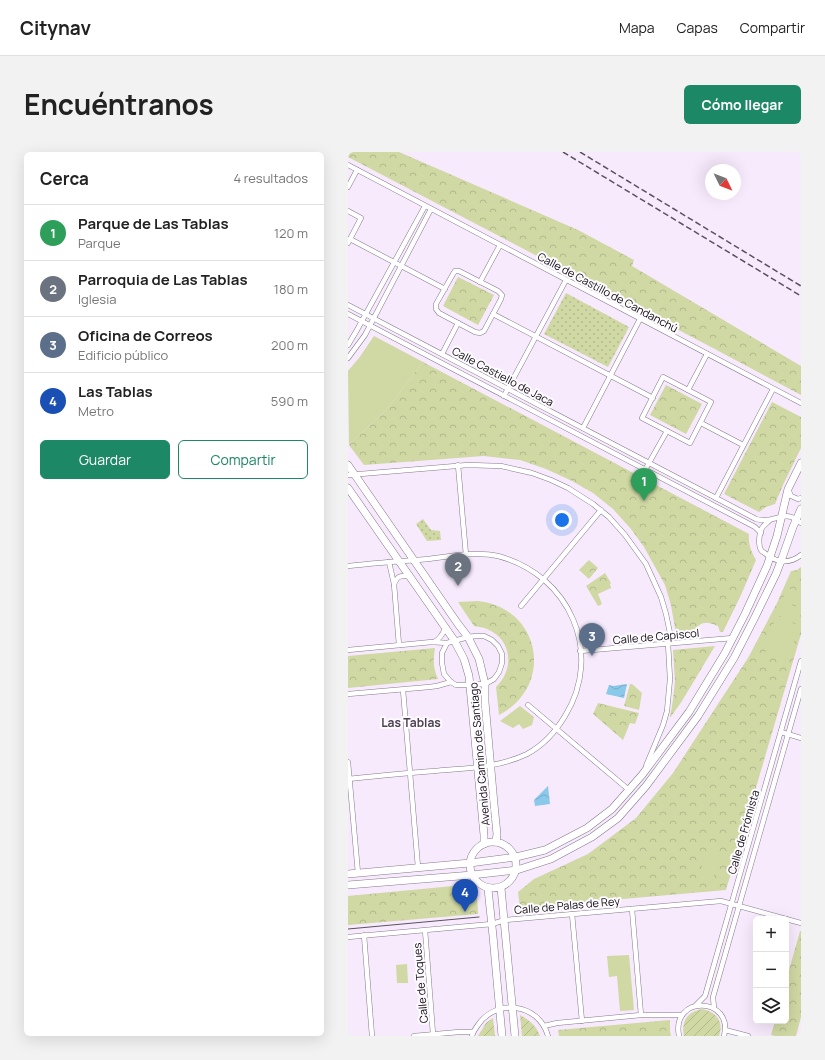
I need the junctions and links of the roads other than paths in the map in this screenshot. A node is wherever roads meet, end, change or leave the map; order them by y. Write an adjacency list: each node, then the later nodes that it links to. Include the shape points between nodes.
1 (348, 165): 2 (street, Calle de Castillo de Candanchú)
2 (357, 170): 3 (street); 4 (street, Calle de Castillo de Candanchú)
3 (348, 186)
4 (425, 206): 5 (street, Calle de Castillo de Candanchú); 9 (street)
5 (431, 209): 8 (street, Calle de Castillo de Candanchú); 10 (street)
6 (348, 211): 7 (street, via 361,218)
7 (349, 241): 9 (street)
8 (500, 245): 11 (street, Calle de Castillo de Candanchú); 12 (street)
9 (394, 262): 10 (street); 16 (street)
10 (402, 266): 13 (street); 18 (street)
11 (566, 280): 19 (street, Calle de Castillo de Candanchú); 23 (street)
12 (480, 282): 13 (street, via 455,271); 17 (street, via 502,295)
13 (445, 289): 21 (street, via 436,304 436,309)
14 (348, 305): 16 (street, Calle Castiello de Jaca)
15 (348, 314): 20 (street, Calle Castiello de Jaca)
16 (366, 314): 18 (street, Calle Castiello de Jaca); 20 (street)
17 (493, 314): 21 (street, via 484,331 480,333); 23 (street)
18 (374, 318): 22 (street); 25 (street, Calle Castiello de Jaca)
19 (640, 319): 26 (street, Calle de Castillo de Candanchú); 28 (street)
20 (362, 321): 22 (street, Calle Castiello de Jaca); 24 (street)
21 (458, 323): 25 (street)
22 (370, 325): 27 (street); 32 (street, Calle Castiello de Jaca)
23 (536, 336): 28 (street); 29 (street)
24 (348, 345)
25 (442, 354): 29 (street, Calle Castiello de Jaca)
26 (707, 354): 30 (street, Calle de Castillo de Candanchú); 31 (street)
27 (348, 358)
28 (611, 376): 33 (street); 36 (street)
29 (508, 389): 32 (street); 36 (street, Calle Castiello de Jaca)
30 (773, 389): 34 (street, Calle de Castillo de Candanchú); 38 (street)
31 (688, 390): 33 (street, via 664,377); 35 (street, via 711,402)
32 (504, 396): 43 (street, Calle Castiello de Jaca)
33 (653, 398): 37 (street, via 642,418)
34 (801, 403)
35 (701, 423): 37 (street, via 690,443); 38 (street)
36 (583, 428): 39 (street, Calle Castiello de Jaca)
37 (666, 431): 39 (street)
38 (743, 445): 47 (street)
39 (649, 463): 43 (street); 47 (street, Calle Castiello de Jaca)
40 (801, 463): 46 (street)
41 (348, 465): 44 (street, Avenida Camino de Santiago)
42 (458, 466): 44 (street); 50 (street, via 501,466 532,473 568,488); 55 (street)
43 (645, 470): 54 (street, Calle Castiello de Jaca, via 755,527)
44 (351, 475): 58 (street, Avenida Camino de Santiago)
45 (348, 488): 59 (street, Avenida Camino de Santiago)
46 (788, 489): 48 (street, via 792,496); 51 (street)
47 (716, 498): 52 (street, Calle Castiello de Jaca, via 756,519)
48 (801, 498)
49 (801, 509): 53 (street)
50 (601, 510): 64 (street); 72 (street, via 625,535 646,564 666,614 670,633)
51 (782, 516): 52 (street); 53 (street); 57 (street)
52 (769, 521): 54 (street)
53 (799, 521): 60 (street, via 792,527)
54 (760, 533): 57 (street, via 761,550)
55 (466, 555): 58 (street); 64 (street, via 497,556 527,568)
56 (801, 555): 60 (street, via 792,561)
57 (770, 557): 60 (street); 69 (street)
58 (414, 560): 59 (street); 68 (street, Avenida Camino de Santiago)
59 (399, 561): 61 (street); 63 (street, Avenida Camino de Santiago)
60 (781, 561): 100 (street, via 734,658 698,716 646,786 618,818 592,837 550,860)
61 (389, 562): 62 (street); 65 (street)
62 (348, 566)
63 (409, 576): 65 (street, via 400,576); 67 (street, Avenida Camino de Santiago)
64 (543, 579): 66 (street); 75 (street, via 563,600 578,636)
65 (394, 584): 73 (street)
66 (521, 606)
67 (445, 628): 70 (street, via 438,640); 71 (street, Avenida Camino de Santiago)
68 (468, 637): 71 (street); 78 (street, Avenida Camino de Santiago, via 479,659); 78 (street, via 484,636 492,640 502,654 499,672 494,679)
69 (733, 638): 72 (street, Calle de Capiscol); 92 (street, via 689,712)
70 (432, 642): 71 (street); 73 (street)
71 (450, 642): 77 (street, via 442,653 442,663 444,674); 79 (street, Avenida Camino de Santiago, via 464,659)
72 (668, 644): 75 (street, Calle de Capiscol); 92 (street, via 670,679 667,711)
73 (399, 645): 74 (street)
74 (348, 650)
75 (580, 651): 84 (street, via 580,674 575,696)
76 (801, 661): 85 (street, Calle de Frómista)
77 (451, 682): 79 (street, via 456,685); 81 (street)
78 (485, 684): 79 (street); 89 (street, Avenida Camino de Santiago)
79 (470, 685): 90 (street, Avenida Camino de Santiago)
80 (801, 689): 86 (street, Calle de Frómista)
81 (403, 690): 82 (street); 91 (street)
82 (348, 694)
83 (528, 705): 84 (street)
84 (557, 729): 89 (street, via 528,753); 94 (street)
85 (781, 732): 86 (street); 107 (street, Calle de Frómista)
86 (788, 735): 87 (street); 108 (street, Calle de Frómista)
87 (801, 738)
88 (348, 762): 93 (street)
89 (491, 765): 90 (street); 95 (street, Avenida Camino de Santiago)
90 (479, 767): 91 (street); 96 (street, Avenida Camino de Santiago)
91 (410, 773): 93 (street); 99 (street)
92 (642, 775): 94 (street)
93 (349, 778): 101 (street)
94 (629, 790): 97 (street, via 587,828 545,850)
95 (496, 842): 96 (street); 97 (street, via 504,844)
96 (484, 844): 98 (street, via 477,848)
97 (516, 857): 98 (street); 100 (street)
98 (470, 863): 99 (street); 103 (street)
99 (418, 867): 101 (street)
100 (517, 870): 103 (street); 105 (street, via 508,884)
101 (358, 873): 102 (street)
102 (348, 874)
103 (472, 875): 104 (street); 106 (street, via 478,884)
104 (348, 885)
105 (501, 888): 106 (street); 112 (street)
106 (488, 889): 114 (street)
107 (732, 904): 108 (street, Calle de Palas de Rey); 109 (street, Calle de Palas de Rey, via 721,901); 119 (street, Calle de Frómista, via 705,996)
108 (739, 906): 111 (street, Calle de Palas de Rey); 122 (street, Calle de Frómista, via 713,997)
109 (632, 909): 110 (street, Calle de Palas de Rey); 123 (street)
110 (572, 914): 112 (street, Calle de Palas de Rey); 125 (street)
111 (775, 916)
112 (505, 920): 114 (street, Calle de Palas de Rey); 121 (street)
113 (789, 920): 115 (street, Calle de Palas de Rey)
114 (492, 924): 116 (street, Calle de Palas de Rey); 120 (street)
115 (801, 924)
116 (425, 930): 117 (street, Calle de Palas de Rey); 128 (street, Calle de Toques)
117 (364, 935): 118 (street, Calle de Palas de Rey); 130 (street)
118 (348, 937)
119 (696, 1006): 122 (street); 124 (street)
120 (500, 1008): 121 (street); 129 (street, via 482,1019); 132 (street)
121 (513, 1008): 126 (street, via 531,1013); 133 (street)
122 (714, 1008): 127 (street, via 723,1018)
123 (641, 1015): 124 (street); 125 (street)
124 (682, 1015): 135 (street, via 679,1021)
125 (582, 1021): 126 (street)
126 (544, 1026): 134 (street)
127 (725, 1030): 136 (street); 137 (street)
128 (433, 1034): 129 (street); 131 (street)
129 (472, 1034)
130 (372, 1036)
131 (414, 1036)
132 (502, 1036)
133 (515, 1036)
134 (548, 1036)
135 (679, 1036)
136 (724, 1036)
137 (748, 1036)

